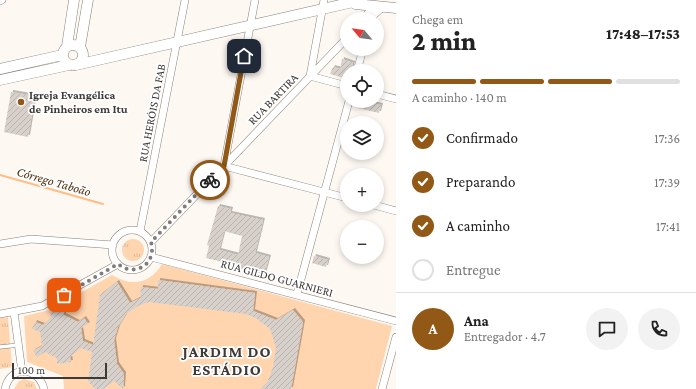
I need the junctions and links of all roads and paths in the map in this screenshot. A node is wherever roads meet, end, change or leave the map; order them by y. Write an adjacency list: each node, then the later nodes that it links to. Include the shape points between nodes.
1 (74, 0): 16 (street)
2 (88, 0): 15 (street)
3 (185, 0): 13 (street, RUA HERÓIS DA FAB)
4 (255, 0): 12 (street)
5 (362, 0): 8 (street)
6 (382, 3): 8 (street); 9 (street); 10 (street); 11 (street)
7 (323, 4): 8 (street); 12 (street); 20 (street)
8 (345, 4)
9 (396, 8)
10 (371, 12)
11 (375, 12)
12 (250, 25): 13 (street); 26 (street)
13 (177, 41): 17 (street); 31 (street, RUA HERÓIS DA FAB)
14 (340, 45): 20 (street, RUA BARTIRA)
15 (81, 49): 16 (street, via 73,44); 17 (street); 18 (street, via 83,57)
16 (64, 51): 18 (street, via 63,59); 19 (street)
17 (98, 60): 18 (street)
18 (72, 65): 21 (street)
19 (0, 69)
20 (310, 76): 22 (street); 26 (street, RUA BARTIRA)
21 (0, 80)
22 (340, 84)
23 (384, 96): 24 (street)
24 (396, 99)
25 (347, 108): 27 (street)
26 (224, 166): 27 (street); 32 (street, RUA BARTIRA)
27 (324, 192): 28 (street); 37 (street)
28 (340, 196)
29 (384, 208): 30 (street)
30 (396, 211)
31 (140, 231): 32 (street); 34 (street, via 130,230 121,233)
32 (151, 242): 35 (street)
33 (0, 244): 34 (street, via 32,239)
34 (113, 245): 36 (street, via 113,255)
35 (151, 257): 36 (street, via 140,269 128,270); 37 (street, RUA GILDO GUARNIERI)
36 (118, 264): 38 (street, via 42,306)
37 (297, 294): 40 (street, RUA GILDO GUARNIERI)
38 (14, 312): 39 (street); 42 (street)
39 (0, 314)
40 (396, 321)
41 (396, 337): 47 (street)
42 (19, 345): 43 (lane); 44 (street)
43 (0, 347)
44 (22, 372): 45 (street, via 16,374); 46 (street, via 34,374)
45 (4, 386)
46 (44, 389)
47 (382, 389)

